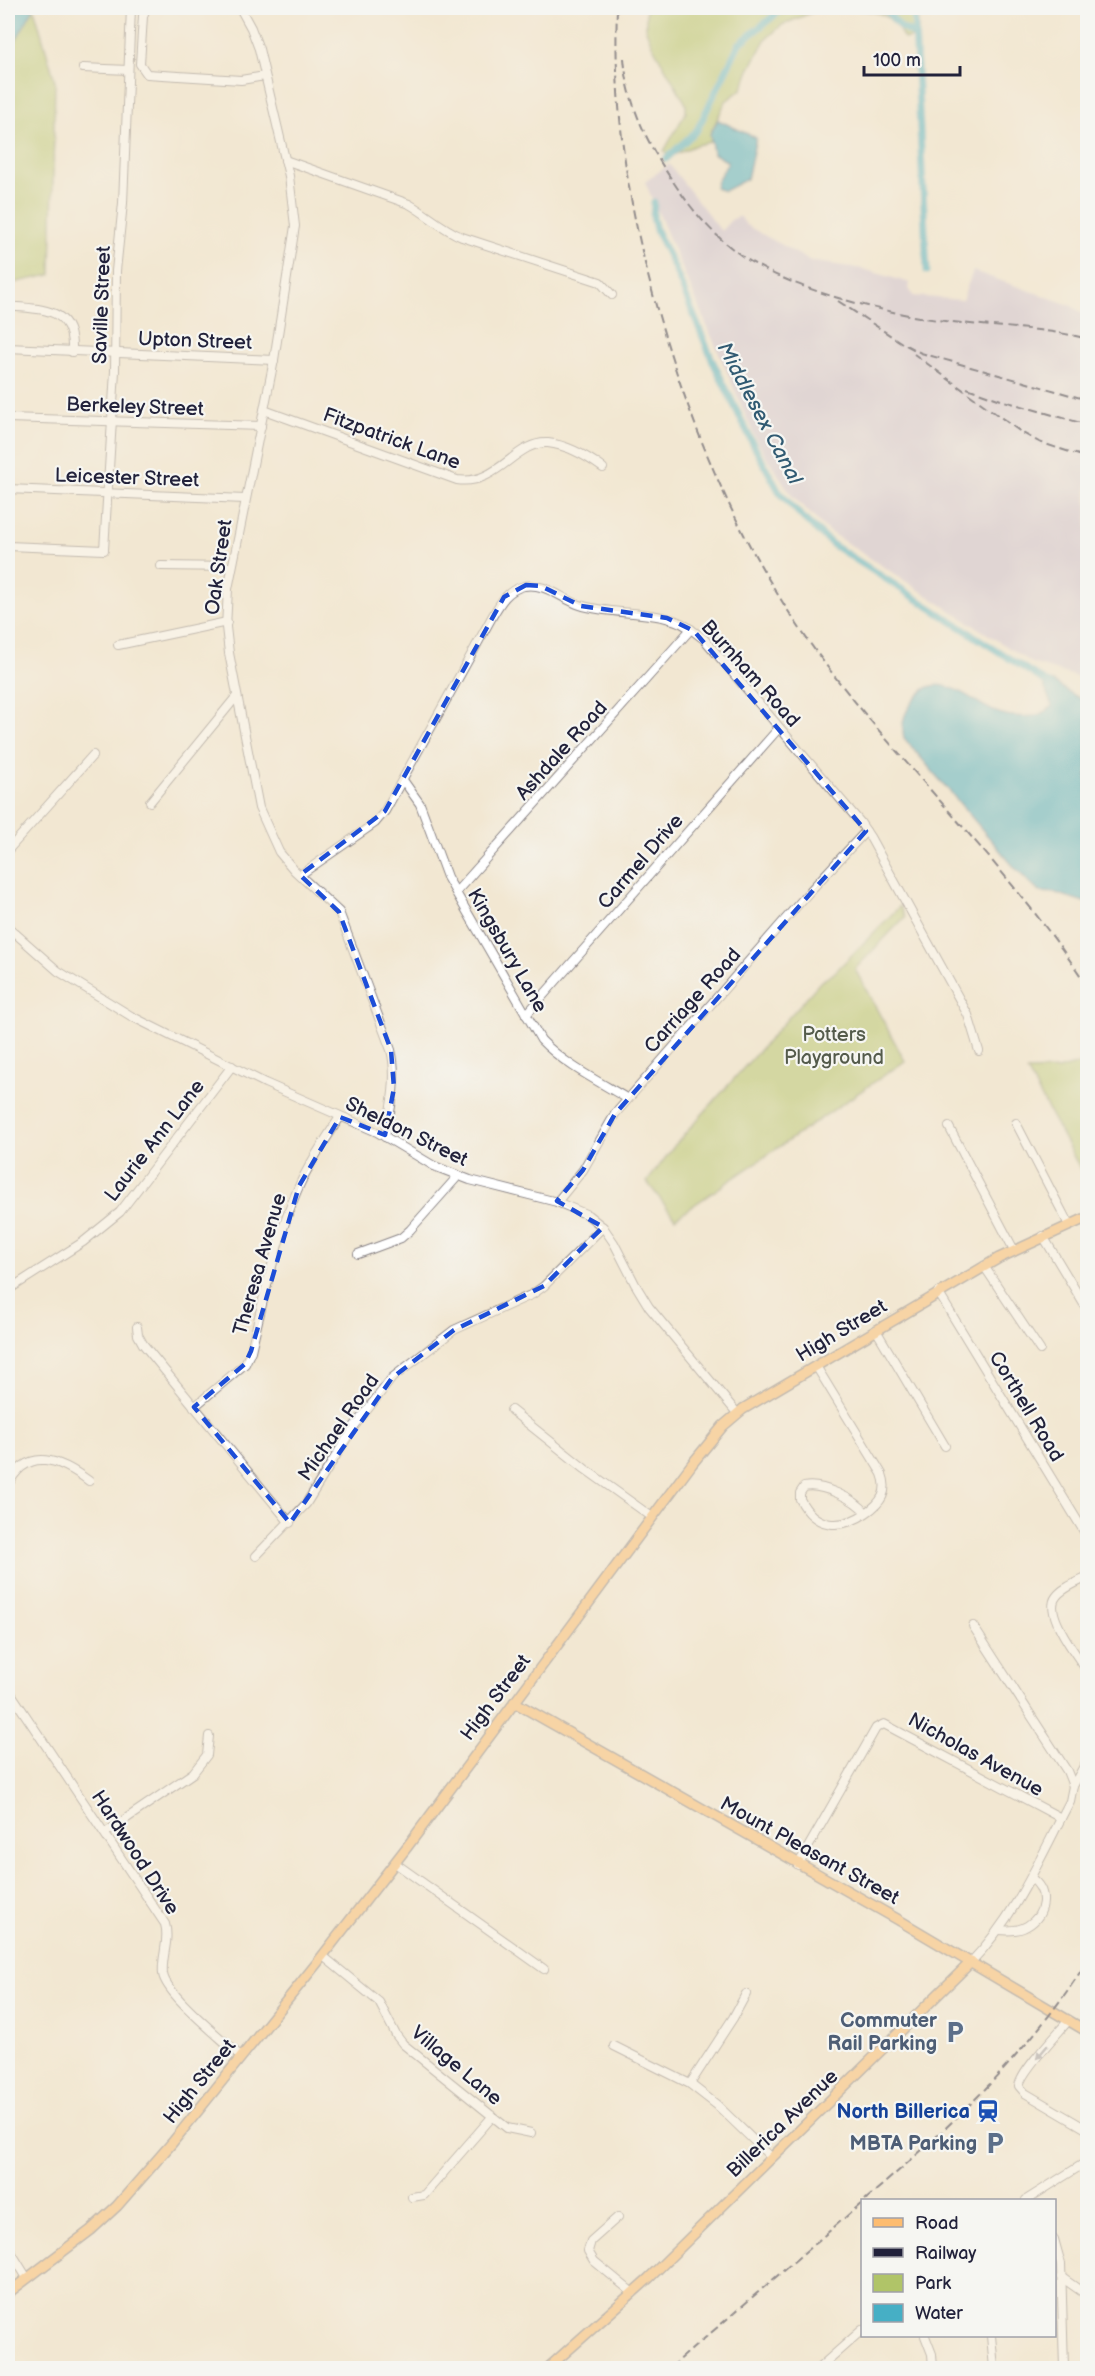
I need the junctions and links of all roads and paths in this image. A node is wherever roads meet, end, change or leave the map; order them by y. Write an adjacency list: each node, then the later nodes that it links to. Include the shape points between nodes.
1 (131, 8): 6 (street, Saville Street)
2 (146, 8): 7 (street, via 142,16 140,63 145,73 241,80)
3 (235, 8): 4 (street)
4 (241, 8): 7 (street, Oak Street, via 254,35)
5 (83, 68): 6 (street)
6 (128, 70): 13 (street, Saville Street)
7 (265, 76): 8 (street, Oak Street)
8 (285, 159): 9 (street, via 409,204 449,232 600,282); 14 (street, Oak Street, via 295,226)
9 (612, 294)
10 (8, 306): 12 (street, via 51,311 63,318 70,331)
11 (8, 348): 12 (street, Upton Street)
12 (72, 352): 13 (street, Upton Street)
13 (115, 354): 14 (street, Upton Street); 17 (street, Saville Street)
14 (274, 360): 15 (street, Oak Street)
15 (264, 410): 18 (street, Oak Street); 19 (street, Fitzpatrick Lane, via 457,480 485,477 536,445 548,443)
16 (8, 418): 17 (street, Berkeley Street)
17 (112, 421): 18 (street, Berkeley Street); 21 (street, Saville Street)
18 (261, 426): 22 (street, Oak Street)
19 (603, 468)
20 (8, 489): 21 (street, Leicester Street)
21 (107, 493): 22 (street, Leicester Street); 23 (street, Saville Street, via 104,550)
22 (245, 499): 25 (street, Oak Street)
23 (8, 546)
24 (161, 566): 25 (street)
25 (232, 567): 26 (street, Oak Street)
26 (227, 622): 28 (street); 29 (street, Oak Street)
27 (691, 630): 30 (street, Burnham Road, via 704,639); 32 (street, Burnham Road, via 667,618 581,606 541,586 515,589 504,597 492,617); 37 (street, Ashdale Road)
28 (118, 645)
29 (237, 697): 33 (street); 36 (street, Oak Street, via 259,808 279,852)
30 (779, 728): 34 (street, Burnham Road); 39 (street, Carmel Drive)
31 (93, 755): 35 (street)
32 (403, 780): 36 (street, Burnham Road, via 375,823); 37 (street, Kingsbury Lane, via 420,804)
33 (150, 802)
34 (866, 831): 40 (street, Burnham Road, via 968,1015); 42 (street, Carriage Road)
35 (8, 850)
36 (300, 875): 46 (street, Oak Street, via 339,912 391,1050 394,1088)
37 (456, 892): 39 (street, Kingsbury Lane)
38 (8, 927): 41 (street, Sheldon Street, via 78,984 131,1016)
39 (526, 1015): 42 (street, Kingsbury Lane, via 552,1052)
40 (979, 1051)
41 (232, 1066): 43 (street, Sheldon Street); 56 (street, Laurie Ann Lane, via 120,1212 83,1242)
42 (628, 1099): 48 (street, Carriage Road, via 583,1170)
43 (340, 1117): 46 (street, Sheldon Street); 63 (street, Theresa Avenue, via 299,1185 248,1358)
44 (1016, 1123): 50 (street)
45 (949, 1127): 53 (street)
46 (385, 1137): 47 (street, Sheldon Street)
47 (458, 1176): 48 (street, Sheldon Street); 54 (street, via 401,1238)
48 (556, 1202): 51 (street, Sheldon Street, via 588,1215)
49 (1088, 1217): 50 (main road, High Street)
50 (1069, 1225): 52 (main road, High Street)
51 (603, 1227): 65 (street, Sheldon Street, via 649,1307); 71 (street, Michael Road, via 533,1294 454,1330 392,1378 364,1412)
52 (1043, 1236): 53 (main road, High Street); 58 (street)
53 (1014, 1250): 55 (main road, High Street)
54 (358, 1254)
55 (984, 1266): 57 (main road, High Street); 61 (street)
56 (8, 1290)
57 (938, 1292): 60 (main road, High Street); 72 (street, Corthell Road)
58 (1088, 1311)
59 (138, 1327): 63 (street, via 139,1339)
60 (876, 1330): 62 (main road, High Street); 66 (street)
61 (1040, 1350)
62 (816, 1366): 65 (main road, High Street); 69 (street, via 884,1479 884,1494)
63 (194, 1407): 71 (street)
64 (511, 1410): 70 (street)
65 (737, 1413): 70 (main road, High Street, via 711,1440)
66 (945, 1446)
67 (89, 1481): 68 (street, via 62,1463 40,1460 18,1469)
68 (8, 1485)
69 (867, 1513): 69 (street, via 849,1523 828,1524 813,1516 800,1493 807,1486 822,1488 856,1503)
70 (652, 1517): 78 (main road, High Street)
71 (290, 1523): 73 (street, Michael Road)
72 (1088, 1538)
73 (256, 1556)
74 (1088, 1577): 76 (street, via 1057,1595 1052,1606 1054,1618)
75 (973, 1626): 81 (street)
76 (1088, 1672)
77 (8, 1689): 83 (street, Hardwood Drive)
78 (514, 1702): 84 (main road, High Street); 85 (main road, Mount Pleasant Street)
79 (208, 1736): 83 (street, via 207,1755 192,1773)
80 (1088, 1759): 81 (street, Billerica Avenue)
81 (1073, 1786): 82 (street, Billerica Avenue)
82 (1061, 1818): 85 (street, Nicholas Avenue, via 887,1724 876,1728); 86 (street, Billerica Avenue)
83 (105, 1833): 95 (street, Hardwood Drive, via 165,1924 168,1935 163,1971 168,1988)
84 (395, 1863): 88 (main road, High Street); 90 (street)
85 (798, 1865): 89 (main road, Mount Pleasant Street)
86 (1031, 1878): 87 (street, Billerica Avenue); 87 (street, via 1043,1891 1044,1902 1038,1917 1027,1926)
87 (999, 1930): 89 (street, Billerica Avenue)
88 (323, 1956): 95 (main road, High Street); 97 (street, Village Lane, via 379,2002 403,2044)
89 (971, 1962): 92 (main road, Mount Pleasant Street); 100 (main road, Billerica Avenue)
90 (544, 1969)
91 (746, 1994): 96 (street)
92 (1069, 2020): 93 (main road, Mount Pleasant Street); 98 (street, one-way to 98, via 1026,2071 1019,2086)
93 (1088, 2032)
94 (614, 2046): 96 (street)
95 (242, 2057): 108 (main road, High Street, via 117,2206)
96 (690, 2084): 100 (street)
97 (492, 2117): 99 (street, Village Lane, via 515,2131); 102 (street, via 424,2195)
98 (1088, 2130)
99 (531, 2133)
100 (772, 2158): 110 (main road, Billerica Avenue)
101 (1088, 2161): 103 (street)
102 (412, 2197)
103 (1031, 2199)
104 (618, 2217): 110 (street, via 591,2241 588,2251 594,2261)
105 (1056, 2245): 107 (street)
106 (8, 2247): 108 (street)
107 (1061, 2277): 111 (street); 119 (street)
108 (27, 2278): 109 (main road, High Street)
109 (8, 2293)
110 (633, 2293): 116 (main road, Billerica Avenue)
111 (1088, 2296)
112 (861, 2331): 115 (street)
113 (925, 2337): 117 (street)
114 (991, 2337): 118 (street)
115 (823, 2367)
116 (548, 2368)
117 (933, 2368)
118 (994, 2368)
119 (1064, 2368)

